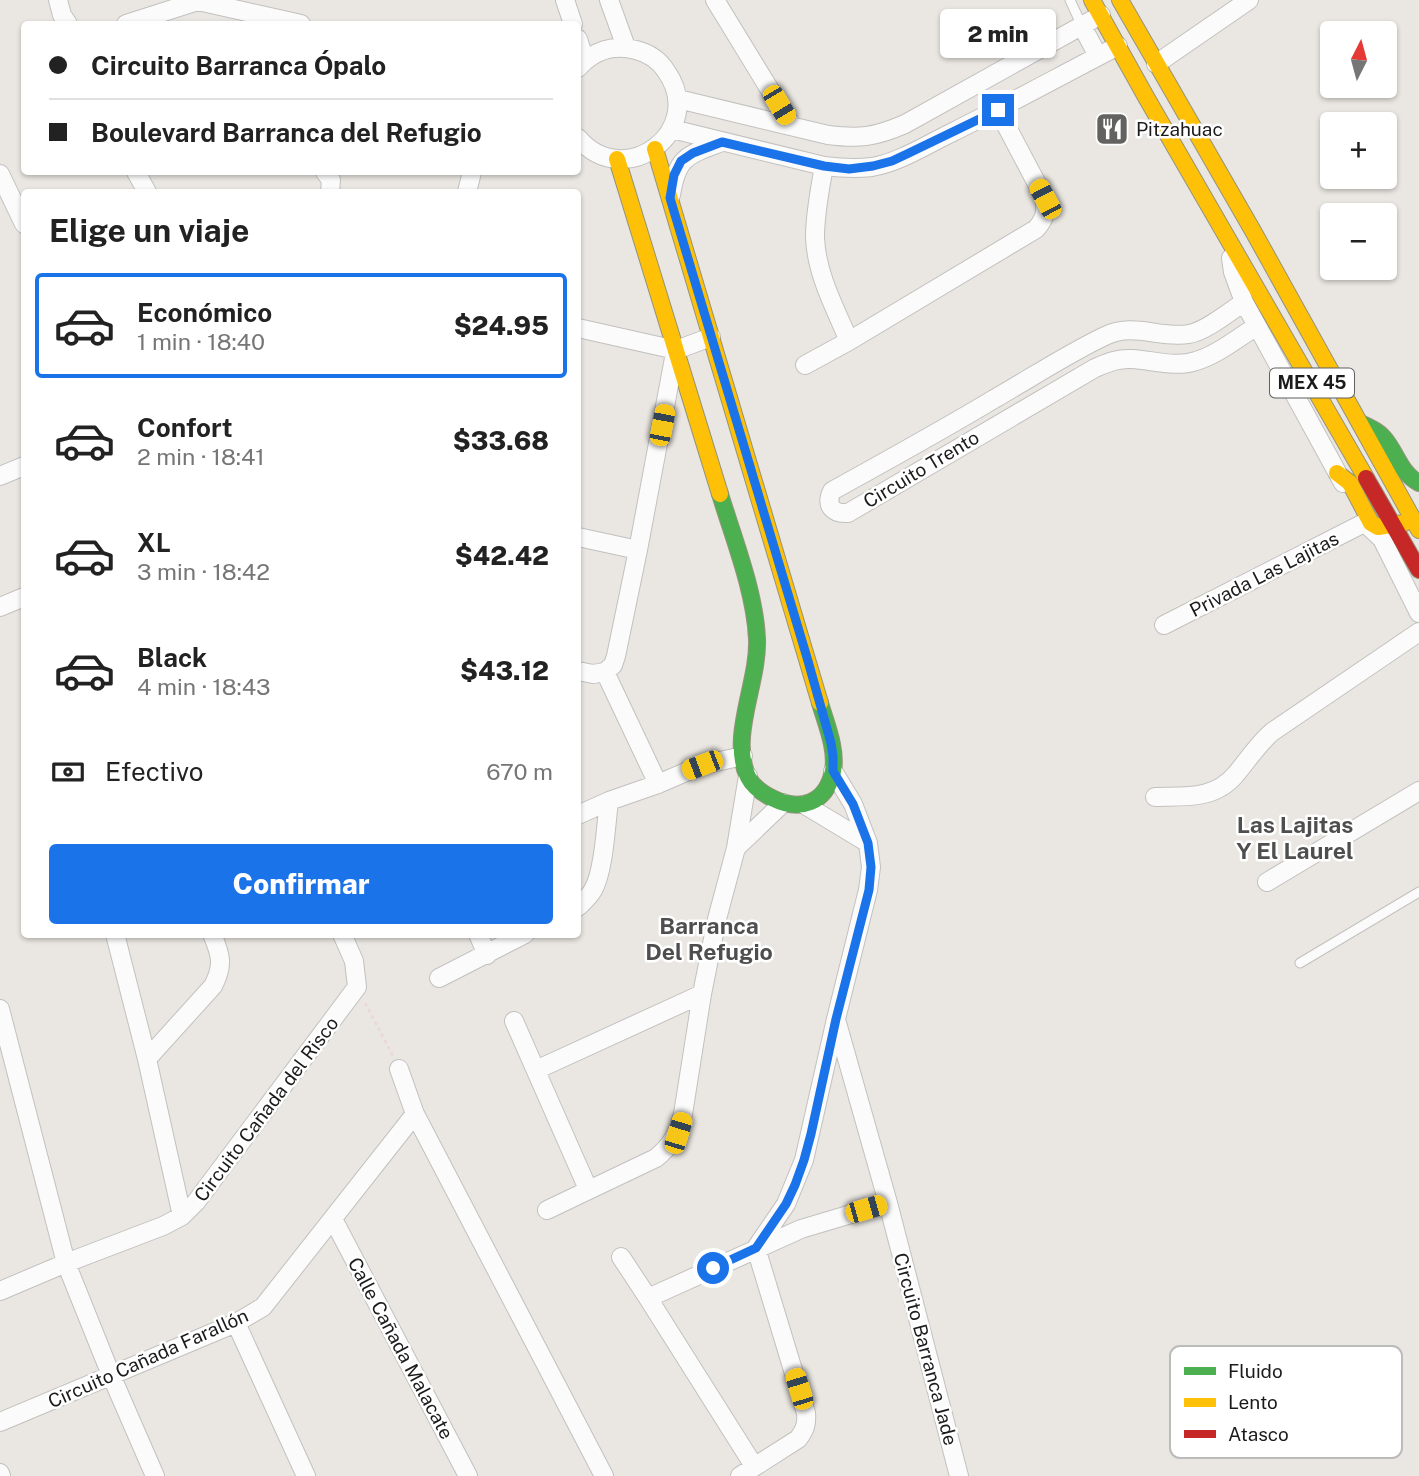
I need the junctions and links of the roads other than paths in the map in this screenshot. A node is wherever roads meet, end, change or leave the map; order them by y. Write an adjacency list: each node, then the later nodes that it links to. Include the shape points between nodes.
1 (58, 0): 10 (street)
2 (197, 0): 11 (street); 12 (street)
3 (565, 0): 13 (street)
4 (609, 0): 16 (street)
5 (715, 0): 22 (street)
6 (1070, 0): 14 (lane)
7 (1120, 0): 19 (street, MEX 45)
8 (1249, 0): 19 (street)
9 (1097, 8): 14 (street); 15 (street, MEX 45)
10 (66, 21)
11 (133, 21)
12 (288, 21)
13 (572, 21)
14 (1082, 26): 17 (street); 22 (street, via 887,132 849,138)
15 (1118, 46): 17 (street); 32 (street, MEX 45)
16 (626, 47): 18 (street, via 597,52); 20 (street, via 645,52 662,64)
17 (1098, 56): 21 (street)
18 (581, 64)
19 (1156, 64): 44 (street, MEX 45)
20 (678, 99): 22 (street); 23 (street)
21 (998, 110): 28 (street, via 892,161 849,169); 38 (street, via 1045,199 1043,221)
22 (792, 127)
23 (672, 129): 25 (street); 26 (street)
24 (581, 141): 27 (street, via 600,155)
25 (722, 142): 28 (street); 30 (street, via 681,161)
26 (655, 149): 27 (street); 30 (street)
27 (617, 159): 40 (street)
28 (824, 166): 38 (street, via 816,214 818,261)
29 (0, 174): 31 (street)
30 (670, 198): 37 (street)
31 (21, 218)
32 (1230, 241): 33 (street, via 1231,263); 55 (street, MEX 45)
33 (1244, 302): 34 (street); 36 (street, Circuito Trento, via 1190,334)
34 (1257, 326): 41 (street, Circuito Trento, via 1195,362); 49 (street)
35 (581, 329): 40 (street)
36 (1152, 331): 39 (street, Circuito Trento, via 1118,331); 41 (street)
37 (711, 337): 40 (street); 67 (street, via 808,661 831,743)
38 (849, 341): 42 (street)
39 (1084, 347): 43 (street); 45 (street, Circuito Trento)
40 (676, 350): 57 (street); 66 (street, via 756,622 756,664 742,733)
41 (1151, 361): 43 (street, Circuito Trento, via 1115,360)
42 (805, 365)
43 (1095, 368): 46 (street, Circuito Trento)
44 (1360, 423): 50 (street, via 1384,438 1409,479); 52 (street, MEX 45)
45 (950, 426): 46 (street); 46 (street, Circuito Trento, via 832,491 829,506 840,514 848,513)
46 (960, 446)
47 (21, 467): 48 (street)
48 (2, 470)
49 (1338, 473): 53 (street); 55 (street, via 1350,483 1371,523)
50 (1419, 484)
51 (1419, 491): 52 (street)
52 (1402, 500): 54 (street, MEX 45); 55 (street)
53 (1364, 523): 61 (street, via 1382,539); 62 (street, Privada Las Lajitas)
54 (1417, 523): 55 (street)
55 (1395, 526): 58 (street, MEX 45)
56 (581, 538): 57 (street)
57 (638, 550): 65 (street, via 616,656)
58 (1419, 570)
59 (21, 601): 60 (street)
60 (0, 607)
61 (1419, 613)
62 (1164, 625)
63 (1419, 632): 71 (street, via 1272,732 1224,787 1208,794)
64 (581, 672): 65 (street)
65 (605, 672): 69 (street)
66 (743, 756): 68 (street); 69 (street, via 702,765)
67 (833, 771): 74 (street, via 818,797); 76 (street, via 853,804)
68 (748, 776): 73 (street, via 756,788); 77 (street)
69 (658, 784): 72 (street)
70 (1419, 791): 78 (street)
71 (1155, 797)
72 (609, 801): 75 (street); 80 (street, via 599,874)
73 (783, 803): 74 (street); 77 (street)
74 (805, 805): 76 (street)
75 (581, 814)
76 (868, 843): 91 (street, via 869,890)
77 (736, 848): 89 (street)
78 (1267, 882)
79 (1419, 892): 87 (lane)
80 (581, 904)
81 (116, 938): 93 (street)
82 (214, 938): 93 (street, via 221,963 219,976)
83 (344, 938): 101 (street, Circuito Cañada del Risco, via 354,961 357,987)
84 (480, 938): 86 (street)
85 (518, 938): 86 (street)
86 (486, 955): 88 (street)
87 (1300, 963)
88 (439, 978)
89 (702, 994): 95 (street); 97 (street, via 678,1133 656,1158)
90 (0, 1009): 106 (street)
91 (836, 1019): 98 (street, Circuito Barranca Jade); 99 (street, via 804,1160)
92 (514, 1021): 95 (street)
93 (147, 1059): 101 (street)
94 (399, 1069): 96 (street)
95 (536, 1070): 97 (street)
96 (415, 1114): 102 (street, Circuito Cañada Farallón); 116 (street)
97 (588, 1189): 100 (street)
98 (888, 1203): 103 (street); 117 (street, Circuito Barranca Jade)
99 (786, 1204): 103 (street); 104 (street)
100 (547, 1210)
101 (182, 1216): 106 (street, Circuito Cañada del Risco)
102 (333, 1219): 109 (street, Circuito Cañada Farallón, via 263,1307); 115 (street, Calle Cañada Malacate)
103 (801, 1229): 104 (street)
104 (756, 1248): 108 (street); 112 (street, via 807,1422 798,1439)
105 (621, 1257): 108 (street)
106 (66, 1263): 107 (street, Circuito Cañada del Risco); 110 (street)
107 (0, 1291)
108 (648, 1298): 112 (street)
109 (236, 1323): 110 (street, Circuito Cañada Farallón); 114 (street)
110 (111, 1375): 111 (street, Circuito Cañada Farallón); 113 (street)
111 (0, 1422)
112 (747, 1471)
113 (155, 1476)
114 (306, 1476)
115 (468, 1476)
116 (604, 1476)
117 (959, 1476)

